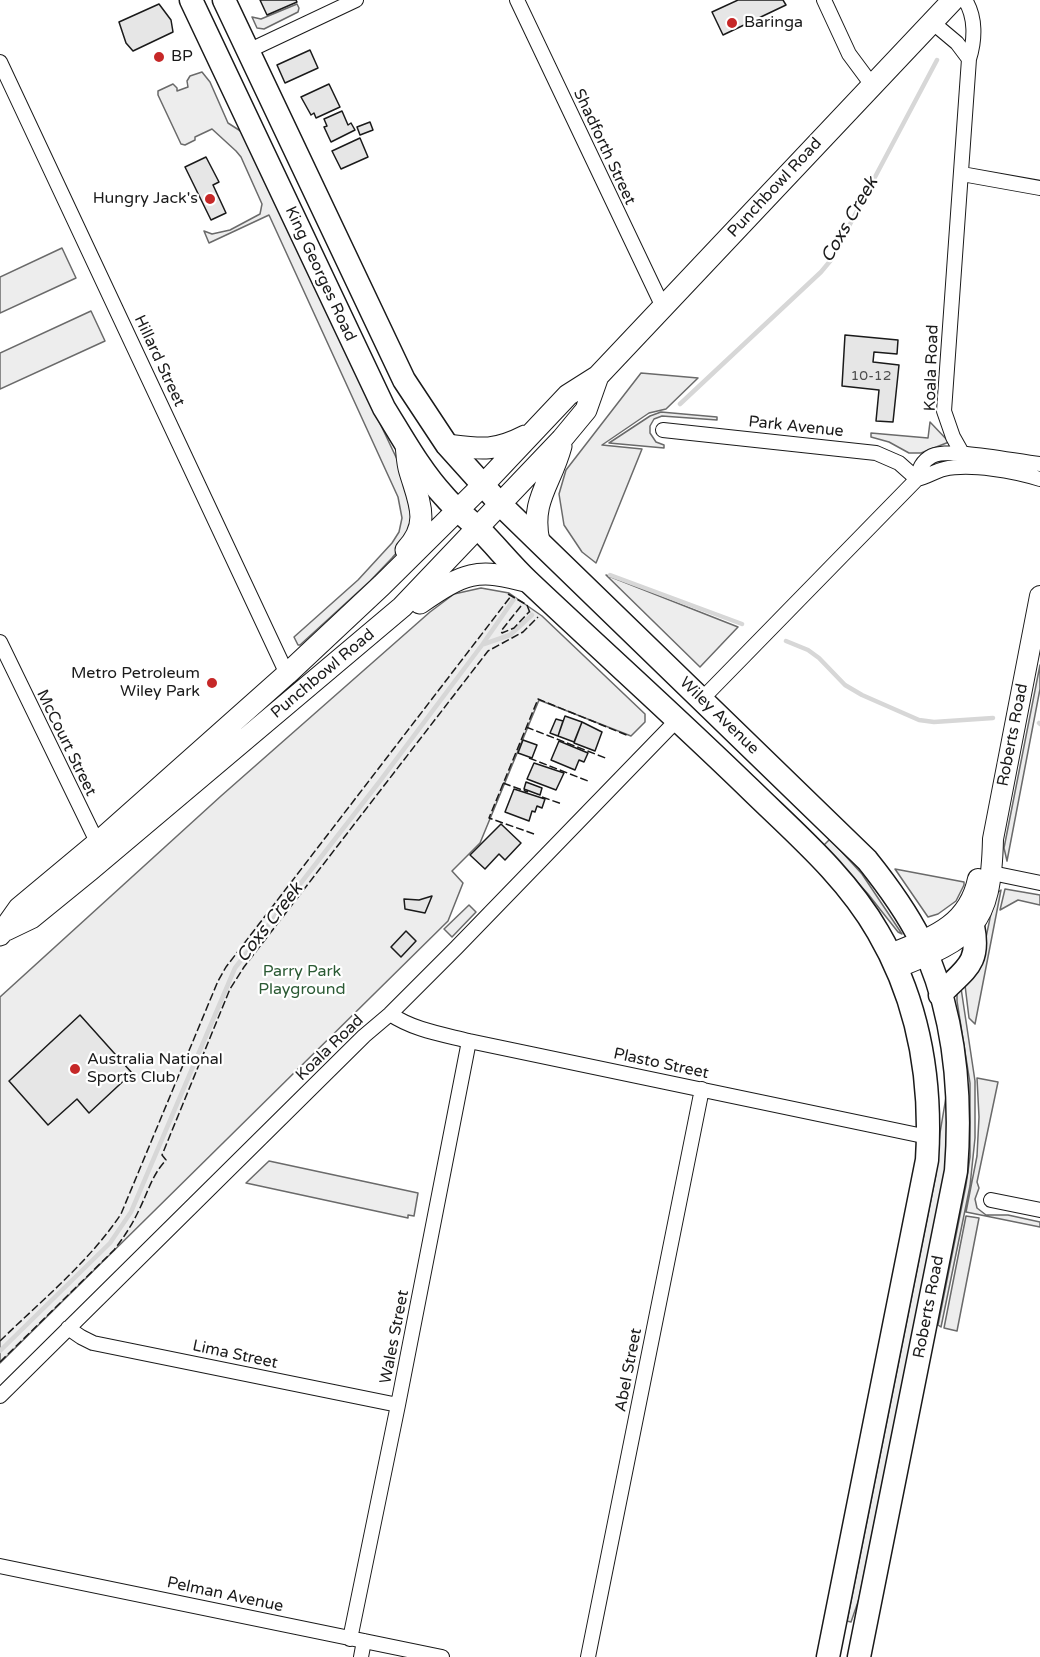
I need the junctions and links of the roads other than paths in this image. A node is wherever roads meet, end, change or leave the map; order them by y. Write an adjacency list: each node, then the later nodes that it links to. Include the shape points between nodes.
1 (191, 0): 20 (highway, King Georges Road, via 369,378)
2 (224, 0): 9 (highway, King Georges Road)
3 (356, 0): 9 (street)
4 (517, 0): 15 (street, Shadforth Street)
5 (824, 0): 12 (street, via 849,54)
6 (953, 0): 8 (main road, Punchbowl Road)
7 (965, 0): 10 (street, Koala Road, via 974,28)
8 (932, 22): 10 (street); 12 (main road, Punchbowl Road)
9 (248, 51): 21 (highway, King Georges Road, via 404,380)
10 (969, 58): 13 (street, Koala Road)
11 (0, 62): 36 (street, Hillard Street)
12 (872, 85): 15 (main road, Punchbowl Road)
13 (962, 174): 14 (street); 22 (street, Koala Road, via 944,411)
14 (1040, 188)
15 (663, 307): 16 (main road, Punchbowl Road)
16 (598, 376): 18 (main road, Punchbowl Road, via 568,395); 19 (main road, Punchbowl Road, via 586,410)
17 (663, 430): 24 (street, Park Avenue, via 876,453 898,463)
18 (533, 432): 21 (main road, via 494,448); 26 (main road, Punchbowl Road)
19 (562, 439): 27 (main road, Punchbowl Road); 30 (main road, via 537,508)
20 (406, 444): 28 (highway, King Georges Road); 32 (main road, via 421,512 419,528 413,543 393,564)
21 (447, 445): 26 (highway, King Georges Road)
22 (962, 453): 23 (street); 24 (street, via 930,457 920,466)
23 (1040, 464)
24 (917, 479): 25 (street, via 958,468 1003,471); 37 (street)
25 (1040, 479)
26 (483, 484): 27 (highway, King Georges Road); 28 (main road, Punchbowl Road)
27 (501, 505): 29 (main road, Punchbowl Road); 30 (highway, Wiley Avenue)
28 (458, 510): 29 (highway, King Georges Road); 32 (main road, Punchbowl Road)
29 (479, 529): 31 (highway, Wiley Avenue); 34 (main road, Punchbowl Road)
30 (539, 542): 37 (highway, Wiley Avenue)
31 (529, 582): 34 (main road, via 496,574 471,575 442,587 421,603); 38 (highway, Wiley Avenue)
32 (382, 585): 36 (main road, Punchbowl Road)
33 (1040, 596): 39 (main road, Roberts Road)
34 (402, 607): 40 (main road, Punchbowl Road)
35 (0, 642): 40 (street, McCourt Street)
36 (287, 674): 40 (main road, Punchbowl Road)
37 (702, 699): 45 (highway, Wiley Avenue, via 867,860 890,889)
38 (678, 719): 46 (highway, Wiley Avenue, via 831,868 878,931); 48 (street, Koala Road)
39 (993, 839): 41 (main road, Roberts Road); 45 (main road, Roberts Road, via 972,901)
40 (101, 850): 44 (main road, Punchbowl Road, via 31,918)
41 (992, 873): 42 (street); 43 (main road, Roberts Road, via 985,902)
42 (1040, 883)
43 (973, 926): 45 (main road, Roberts Road, via 954,943); 47 (highway, via 975,954)
44 (2, 933)
45 (924, 949): 46 (main road, Roberts Road); 47 (highway, Roberts Road)
46 (893, 961): 51 (highway, Roberts Road, via 919,1035 927,1080)
47 (940, 995): 64 (highway, Roberts Road, via 950,1028 959,1091 956,1171)
48 (390, 1014): 49 (street, Plasto Street, via 406,1025); 54 (street, Koala Road)
49 (469, 1041): 50 (street, Plasto Street); 56 (street, Wales Street)
50 (702, 1089): 51 (street, Plasto Street); 62 (street, Abel Street)
51 (928, 1137): 63 (highway, Roberts Road, via 919,1208)
52 (991, 1200): 53 (street)
53 (1040, 1210)
54 (68, 1328): 55 (street, Koala Road); 56 (street, Lima Street, via 93,1343)
55 (0, 1396)
56 (398, 1405): 58 (street, Wales Street)
57 (0, 1566): 58 (street, Pelman Avenue)
58 (350, 1638): 59 (street, Pelman Avenue)
59 (364, 1641): 60 (street); 61 (street, Pelman Avenue)
60 (361, 1657)
61 (442, 1657)
62 (588, 1657)
63 (828, 1657)
64 (860, 1657)

